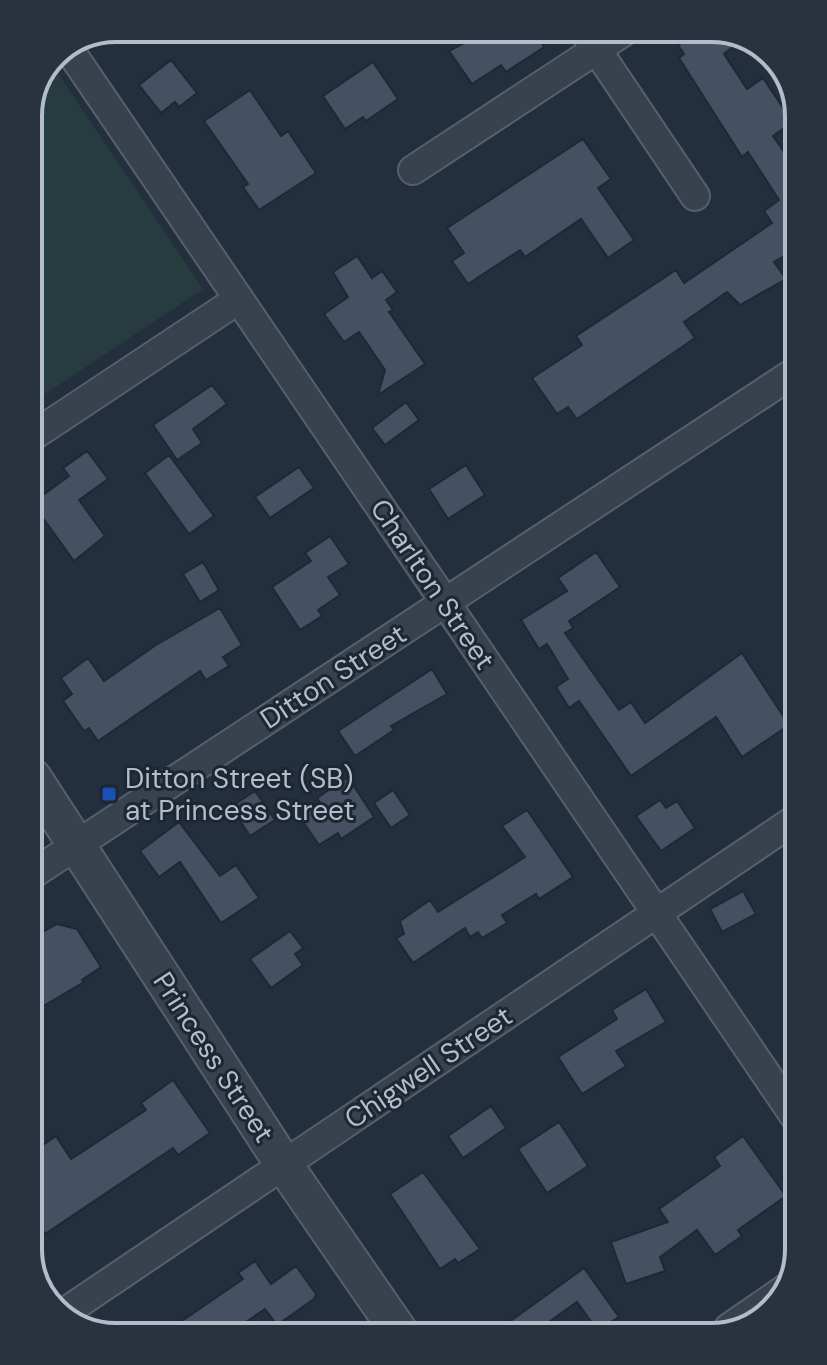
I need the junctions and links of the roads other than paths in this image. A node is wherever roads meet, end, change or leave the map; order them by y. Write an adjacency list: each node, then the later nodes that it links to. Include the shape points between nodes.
1 (587, 42): 4 (street)
2 (591, 42): 5 (street)
3 (74, 56): 6 (street, Charlton Street)
4 (413, 170)
5 (695, 196)
6 (239, 299): 8 (street); 9 (street, Charlton Street)
7 (785, 379): 9 (street, Ditton Street)
8 (42, 430)
9 (446, 603): 12 (street, Ditton Street); 14 (street, Charlton Street)
10 (42, 792): 12 (street, Princess Street)
11 (785, 826): 14 (street, Chigwell Street)
12 (77, 844): 13 (street, Ditton Street); 16 (street, Princess Street)
13 (42, 868)
14 (657, 913): 15 (street, Charlton Street); 16 (street, Chigwell Street)
15 (785, 1102)
16 (284, 1165): 17 (street, Chigwell Street); 18 (street, Princess Street)
17 (72, 1308)
18 (393, 1323)

